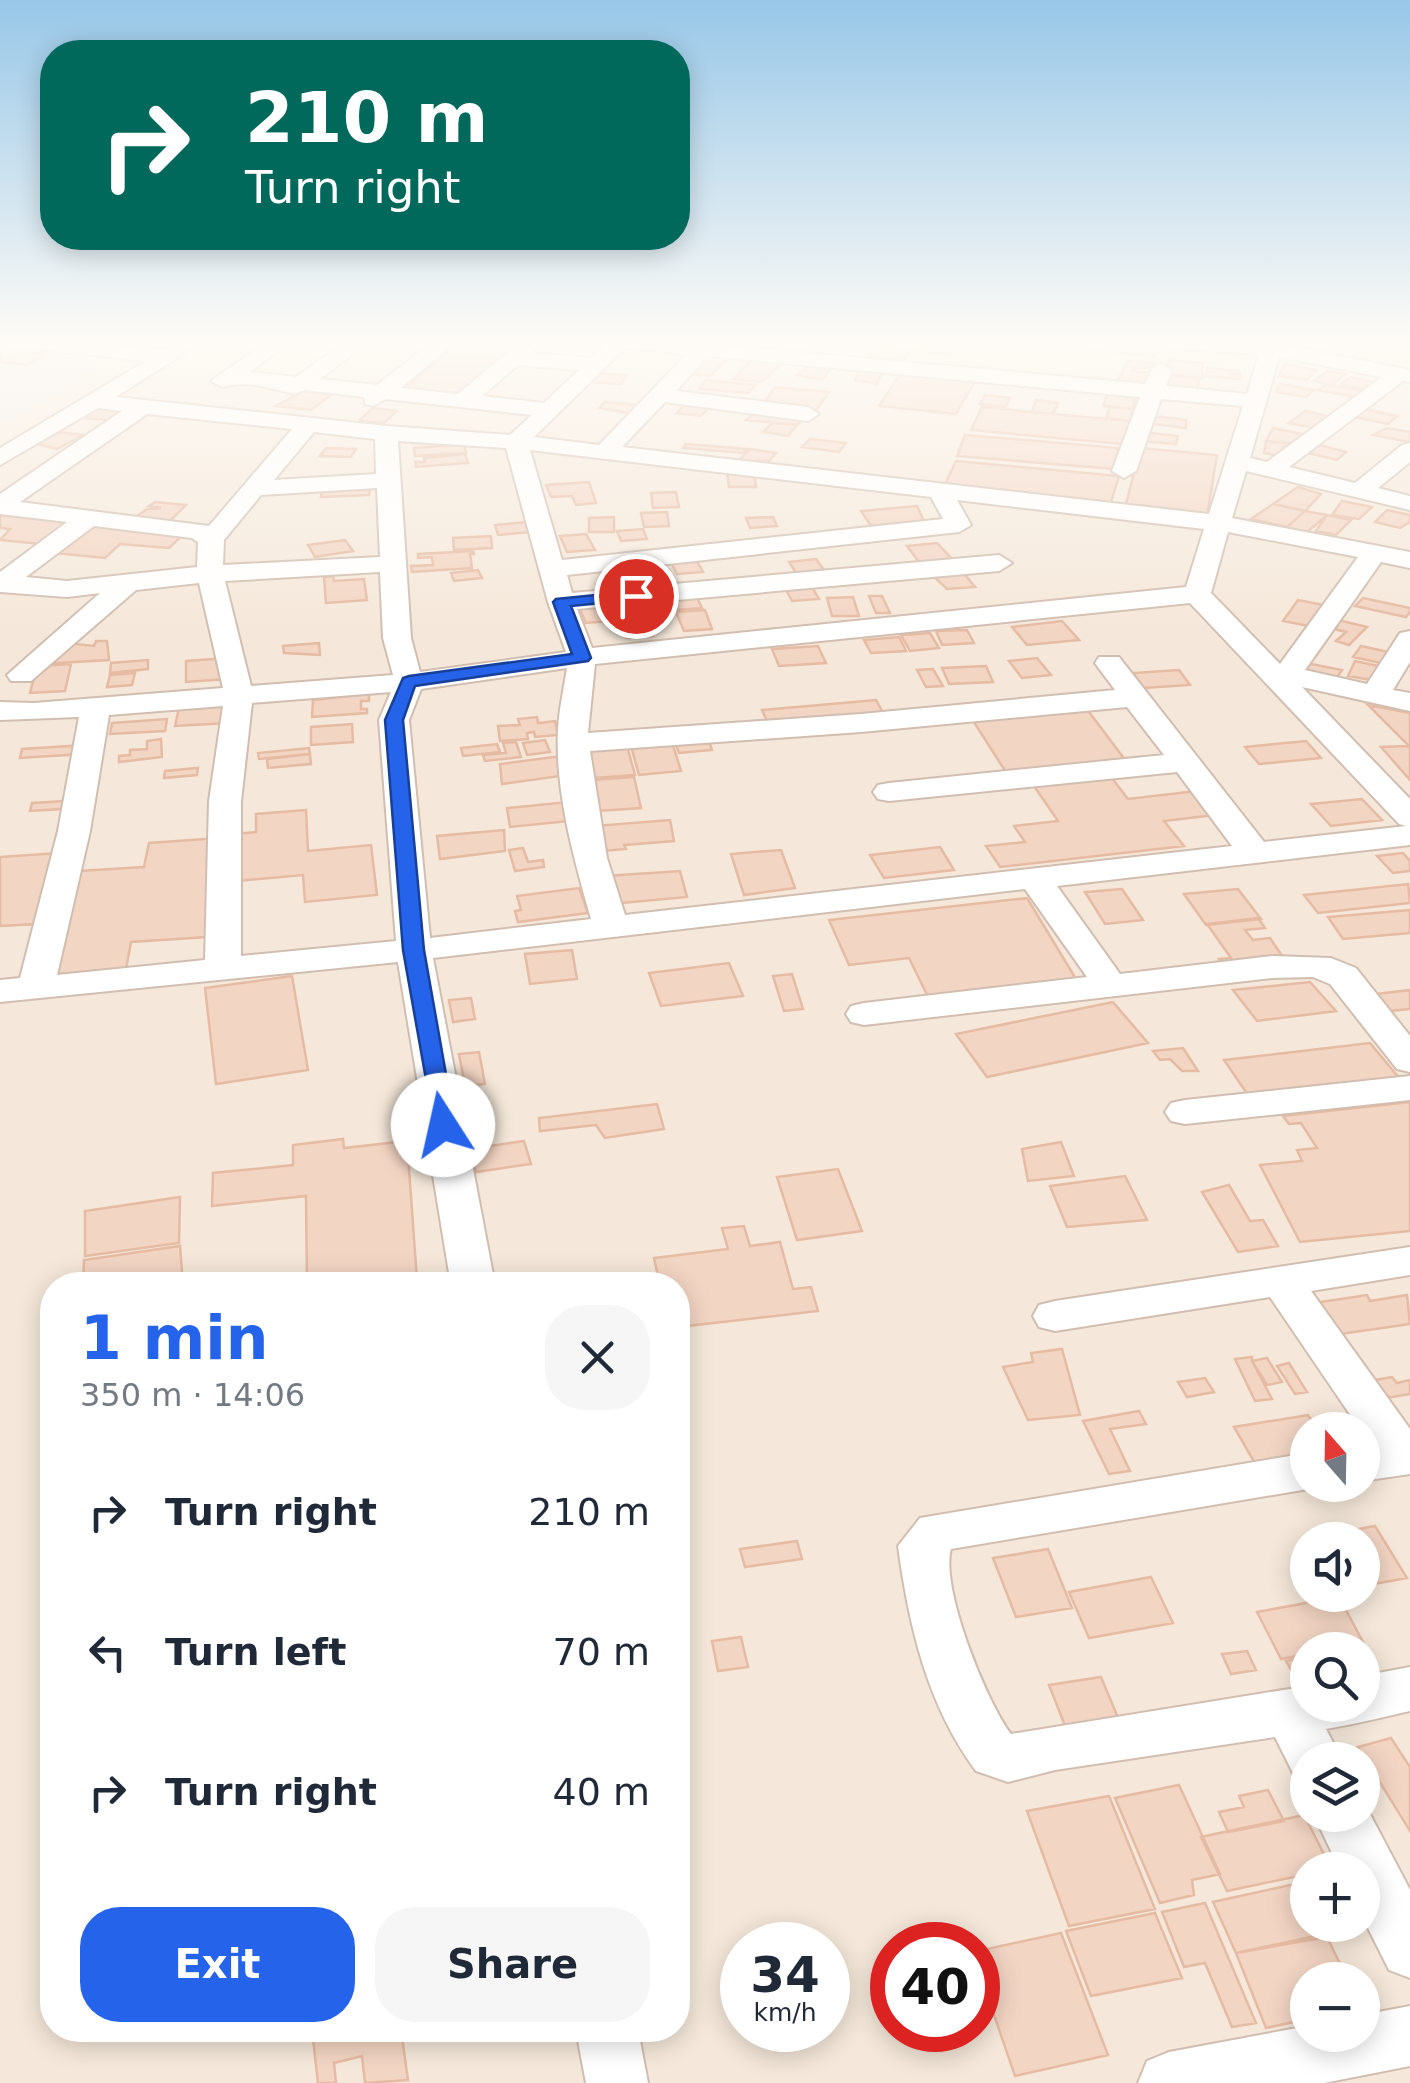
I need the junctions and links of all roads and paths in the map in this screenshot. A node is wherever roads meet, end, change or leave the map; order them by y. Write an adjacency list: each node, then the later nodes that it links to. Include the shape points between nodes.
1 (34, 437): 14 (street)
2 (99, 437): 24 (street)
3 (298, 437): 20 (street)
4 (386, 437): 19 (street)
5 (447, 437): 11 (street)
6 (521, 437): 11 (street)
7 (619, 437): 13 (street)
8 (1137, 437): 18 (street)
9 (1244, 437): 15 (street)
10 (1317, 437): 17 (street)
11 (516, 442): 13 (street); 33 (street)
12 (1410, 450): 16 (street)
13 (604, 453): 21 (street)
14 (0, 458)
15 (1237, 462): 17 (street); 26 (street)
16 (1400, 469): 22 (street)
17 (1271, 470): 22 (street)
18 (1124, 471)
19 (388, 480): 20 (street); 32 (street)
20 (256, 488): 28 (street)
21 (940, 491): 26 (street); 27 (street)
22 (1360, 492): 23 (street)
23 (1410, 503)
24 (0, 506): 25 (street)
25 (89, 518): 28 (street); 35 (street)
26 (1220, 523): 29 (street); 37 (street)
27 (959, 525): 31 (street); 33 (street)
28 (211, 538): 34 (street)
29 (1374, 552): 30 (street); 44 (street)
30 (1410, 560)
31 (999, 563): 38 (street); 39 (street)
32 (392, 564): 34 (street); 45 (street, via 397,638)
33 (552, 569): 38 (street)
34 (210, 574): 36 (street); 46 (street)
35 (0, 583): 36 (street)
36 (125, 586): 43 (street)
37 (1197, 594): 39 (street); 44 (street)
38 (561, 602): 41 (street)
39 (1043, 610): 41 (street)
40 (1410, 639): 47 (street)
41 (582, 658): 45 (street); 53 (street)
42 (1110, 663): 48 (street)
43 (11, 673): 49 (street)
44 (1279, 674): 47 (street); 56 (street)
45 (409, 682): 46 (street); 61 (street, via 394,720)
46 (239, 694): 51 (street); 62 (street, via 225,801)
47 (1375, 694): 50 (street)
48 (1136, 697): 53 (street); 54 (street)
49 (0, 698)
50 (1410, 702)
51 (96, 706): 52 (street); 64 (street)
52 (0, 711)
53 (574, 743): 60 (street, via 590,858)
54 (1185, 762): 55 (street); 58 (street)
55 (889, 792)
56 (1410, 816)
57 (1410, 835): 58 (street)
58 (1255, 853): 59 (street)
59 (1034, 878): 60 (street); 63 (street)
60 (612, 927): 61 (street)
61 (414, 950): 62 (street); 71 (street)
62 (223, 967): 64 (street)
63 (1110, 985): 66 (street); 67 (street, via 1318,966 1344,976)
64 (36, 987): 65 (street)
65 (0, 991)
66 (864, 1014)
67 (1410, 1061)
68 (1410, 1088): 69 (street)
69 (1185, 1112)
70 (1410, 1260): 72 (street)
71 (471, 1272)
72 (1281, 1280): 73 (street); 74 (street)
73 (1055, 1316)
74 (1392, 1458)
75 (1290, 1474): 78 (street, via 937,1532 923,1546 947,1666 996,1754 1008,1758 1055,1747)
76 (1410, 1689): 77 (street)
77 (1380, 1695)
78 (1313, 1726)
79 (1351, 1832): 80 (street)
80 (1410, 1950)
81 (1410, 2036): 84 (street)
82 (609, 2042): 83 (street)
83 (617, 2083)
84 (1169, 2083)

